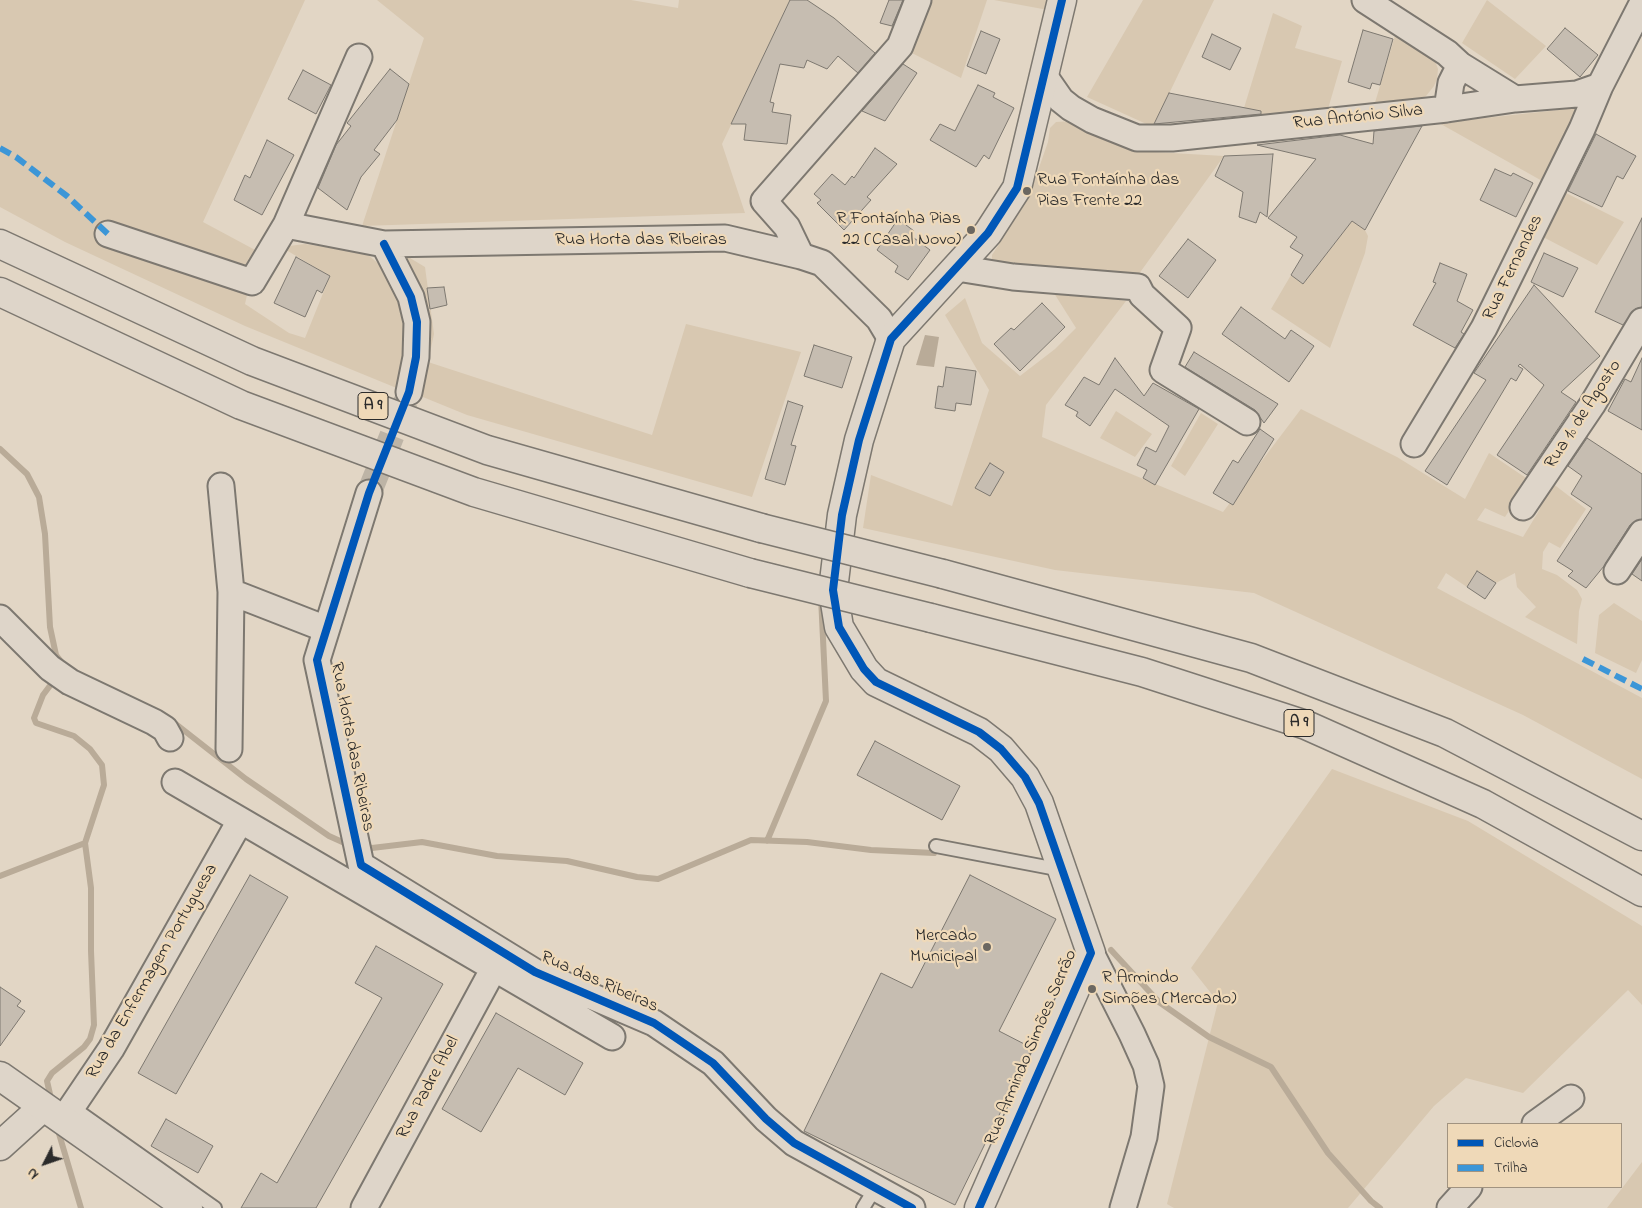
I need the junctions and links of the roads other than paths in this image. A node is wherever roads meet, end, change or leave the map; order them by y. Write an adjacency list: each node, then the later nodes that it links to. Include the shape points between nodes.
1 (918, 0): 15 (street, via 900,46 764,201 788,227)
2 (1062, 0): 7 (main road)
3 (1365, 0): 6 (street, via 1447,53)
4 (1642, 4): 8 (street)
5 (359, 57): 11 (street)
6 (1460, 65): 9 (street); 10 (street, via 1451,83)
7 (1045, 77): 10 (street, Rua António Silva, via 1061,100 1072,108 1092,120 1137,138 1172,138); 16 (main road, via 1017,188 988,233)
8 (1600, 86): 9 (street, Rua António Silva, via 1577,94); 22 (street, Rua Fernandes, via 1484,328)
9 (1515, 98): 10 (street, Rua António Silva)
10 (1448, 109)
11 (286, 225): 12 (street, via 252,282); 14 (street, Rua Horta das Ribeiras)
12 (108, 234)
13 (0, 244): 35 (main road, A 9, bridge, via 252,361 487,450 760,528 1251,658 1445,733)
14 (384, 244): 15 (street, Rua Horta das Ribeiras, via 725,238); 20 (street, via 411,297 417,322 416,357)
15 (801, 256): 19 (street, Rua Horta das Ribeiras, via 822,263 845,284 880,319)
16 (957, 268): 19 (main road); 21 (street, via 1013,277 1138,287 1142,295 1178,328 1163,370)
17 (0, 292): 39 (main road, A 9, bridge, via 241,405 474,492 750,573 1142,672 1306,725 1484,804)
18 (1642, 321): 25 (street, Rua 1º de Agosto, via 1592,405)
19 (891, 340): 38 (main road, Rua Armindo Simões Serrão, via 859,440 842,515 833,590 839,627 864,669 876,682 963,722 1012,760 1039,803)
20 (409, 392)
21 (1247, 422)
22 (1414, 444)
23 (222, 486): 28 (street)
24 (369, 493): 30 (street, Rua Horta das Ribeiras)
25 (1523, 507)
26 (1642, 533): 27 (street)
27 (1617, 571)
28 (231, 592): 30 (street); 32 (street)
29 (0, 618): 31 (street, via 60,675 154,722 165,729)
30 (326, 629): 37 (street, Rua Horta das Ribeiras, via 317,660)
31 (170, 738)
32 (229, 749)
33 (174, 782): 34 (street)
34 (240, 821): 41 (street); 45 (street, Rua da Enfermagem Portuguesa, via 111,1050)
35 (1642, 836)
36 (936, 846): 38 (lane)
37 (361, 865): 48 (street, Rua das Ribeiras, via 535,972 654,1023 714,1063 766,1119 794,1143)
38 (1062, 870): 40 (main road, Rua Armindo Simões Serrão)
39 (1642, 892)
40 (1091, 953): 55 (main road, Rua Armindo Simões Serrão); 56 (street, via 1146,1065 1151,1086 1144,1138)
41 (494, 968): 42 (street); 52 (street, Rua Padre Abel)
42 (612, 1038)
43 (0, 1076): 45 (main road)
44 (1571, 1098): 46 (street)
45 (59, 1111): 47 (main road); 50 (main road); 51 (lane)
46 (1536, 1123)
47 (0, 1146)
48 (876, 1187): 53 (lane); 54 (street, Rua das Ribeiras)
49 (1468, 1188): 57 (street)
50 (188, 1208)
51 (215, 1208)
52 (364, 1208)
53 (863, 1208)
54 (912, 1208)
55 (979, 1208)
56 (1123, 1208)
57 (1450, 1208)

